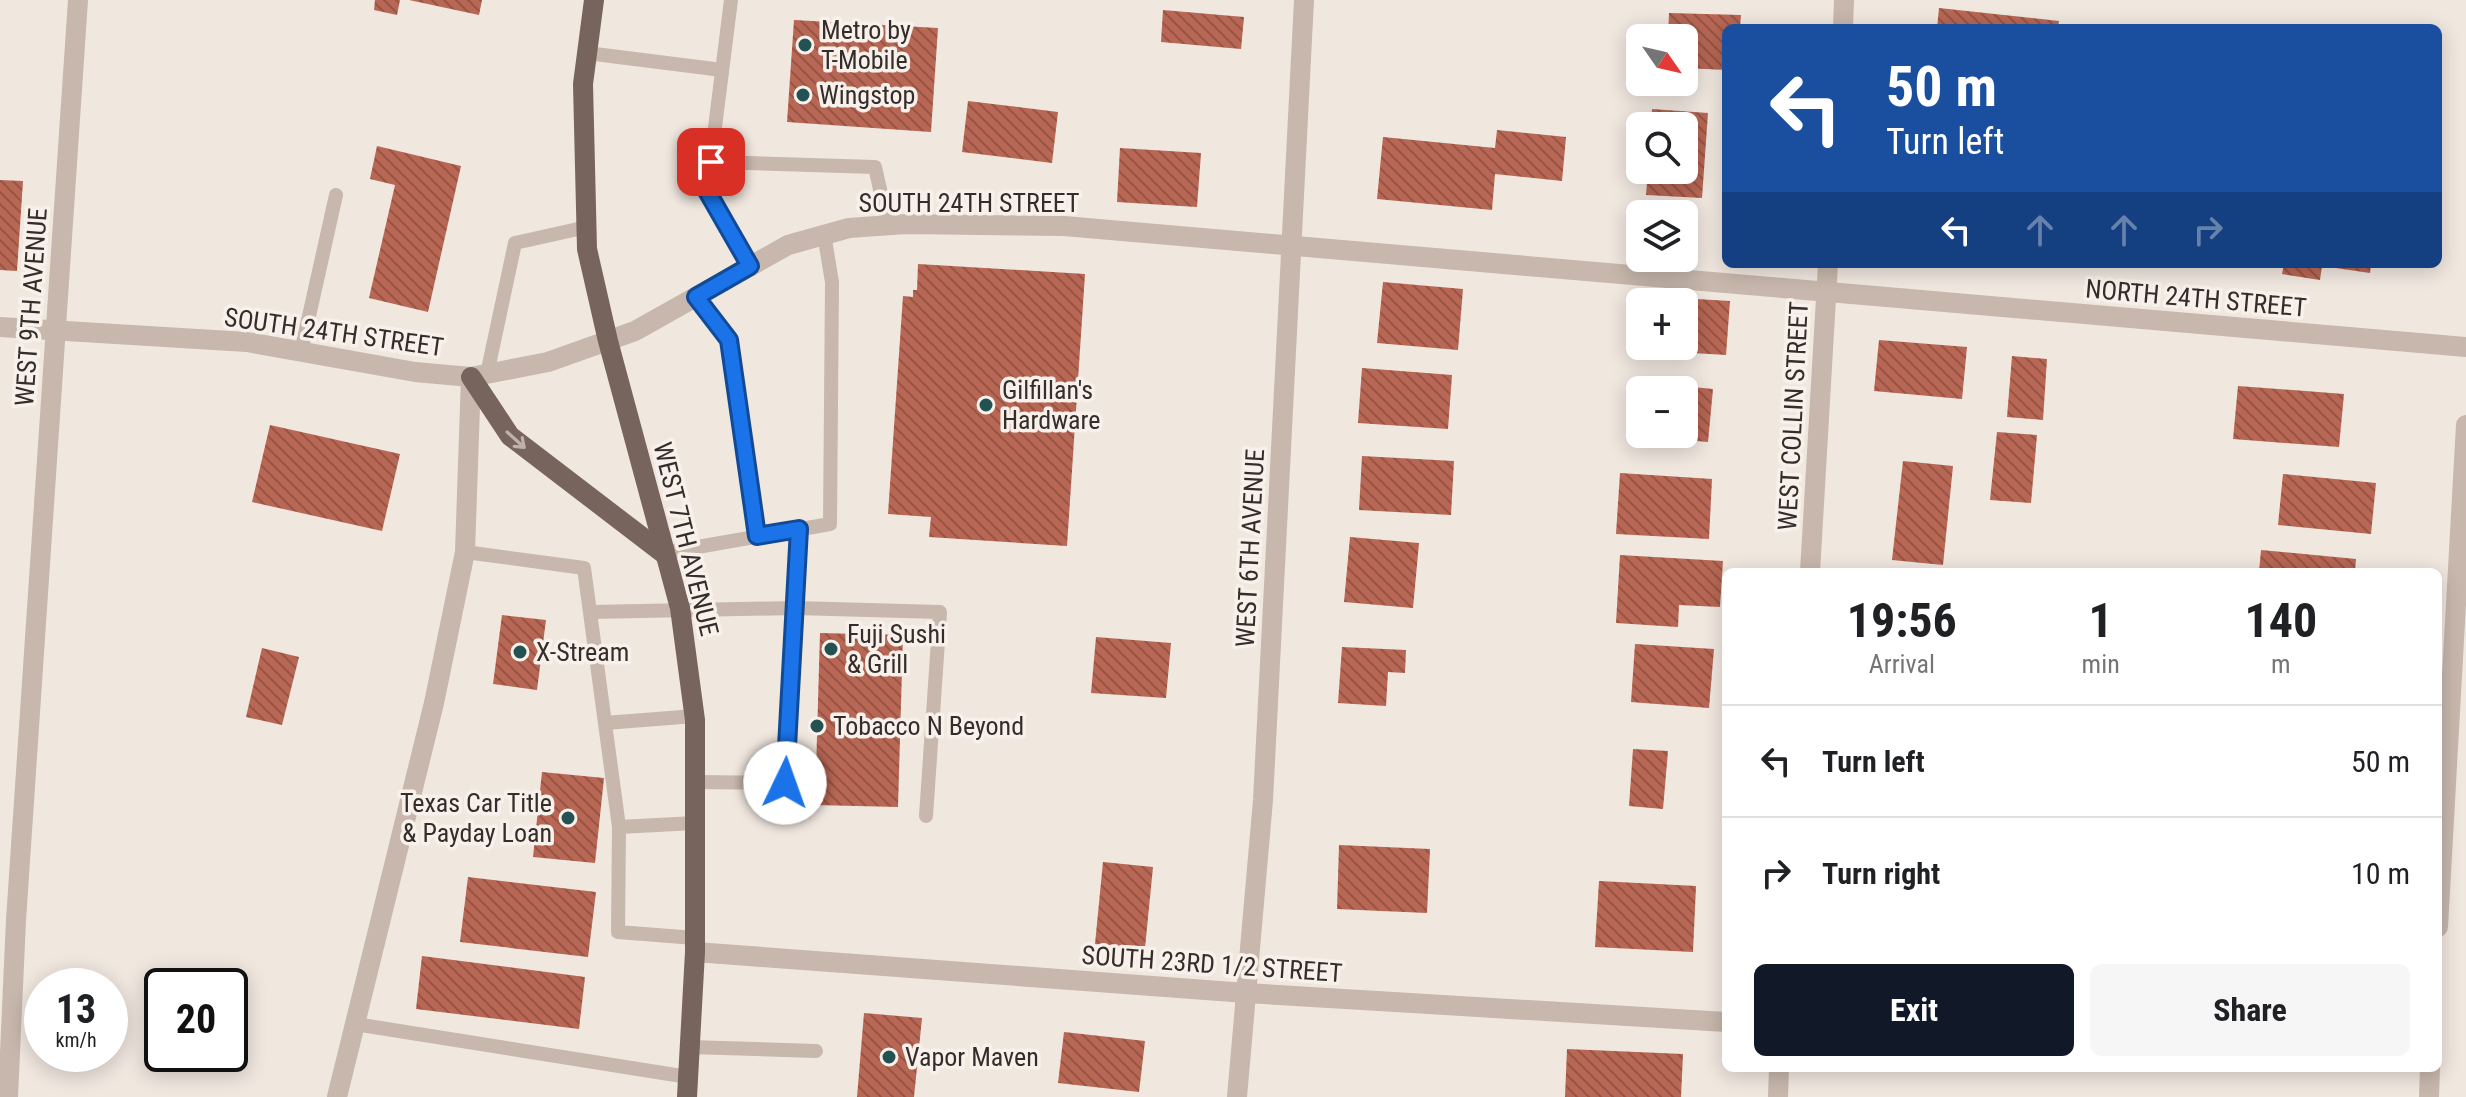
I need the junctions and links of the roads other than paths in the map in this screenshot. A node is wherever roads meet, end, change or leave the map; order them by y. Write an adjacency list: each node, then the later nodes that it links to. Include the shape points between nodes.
1 (78, 0): 20 (street, WEST 9TH AVENUE)
2 (594, 0): 7 (main road, WEST 7TH AVENUE)
3 (731, 0): 8 (lane)
4 (1304, 0): 14 (street, WEST 6TH AVENUE)
5 (1844, 0): 6 (street)
6 (1843, 24)
7 (587, 53): 8 (lane); 12 (main road, WEST 7TH AVENUE)
8 (722, 70): 9 (lane)
9 (711, 162): 11 (lane, via 875,167); 15 (lane, via 707,191)
10 (336, 195): 23 (lane)
11 (888, 225): 13 (street, SOUTH 24TH STREET); 14 (street, SOUTH 24TH STREET, via 1064,226)
12 (587, 227): 21 (main road, WEST 7TH AVENUE); 24 (lane, via 515,243)
13 (824, 234): 15 (street, SOUTH 24TH STREET, via 788,245); 26 (lane, via 832,282 830,524)
14 (1291, 247): 17 (street, SOUTH 24TH STREET); 43 (street, WEST 6TH AVENUE, via 1263,800)
15 (750, 266): 18 (street, SOUTH 24TH STREET)
16 (1828, 268): 17 (street, WEST COLLIN STREET)
17 (1827, 292): 22 (street, NORTH 24TH STREET); 30 (street, WEST COLLIN STREET)
18 (696, 297): 21 (street, SOUTH 24TH STREET); 27 (lane, via 729,340)
19 (0, 327): 20 (street, SOUTH 24TH STREET)
20 (56, 330): 23 (street, SOUTH 24TH STREET, via 247,342); 41 (street, WEST 9TH AVENUE)
21 (608, 341): 24 (street, SOUTH 24TH STREET, via 548,362); 29 (main road, WEST 7TH AVENUE)
22 (2466, 347)
23 (301, 352): 24 (street, SOUTH 24TH STREET, via 415,372)
24 (479, 376): 28 (street); 29 (main road, one-way to 29, via 510,436)
25 (2466, 425): 40 (street)
26 (799, 529): 27 (lane); 32 (lane)
27 (757, 536): 29 (lane)
28 (465, 552): 33 (lane, via 584,568); 45 (street, via 434,703)
29 (663, 553): 31 (main road, WEST 7TH AVENUE)
30 (1810, 568)
31 (680, 608): 32 (lane); 33 (lane); 34 (main road, WEST 7TH AVENUE)
32 (795, 608): 36 (lane, via 785,783); 37 (lane, via 940,612)
33 (591, 612): 35 (lane)
34 (695, 716): 35 (lane); 36 (main road, WEST 7TH AVENUE)
35 (605, 723): 39 (lane)
36 (695, 782): 38 (main road, WEST 7TH AVENUE)
37 (926, 816)
38 (695, 823): 39 (lane); 42 (main road, WEST 7TH AVENUE)
39 (619, 827): 42 (lane, via 618,932)
40 (2442, 855)
41 (8, 919): 51 (street, WEST 9TH AVENUE)
42 (695, 945): 43 (street, SOUTH 23RD 1/2 STREET); 46 (main road, WEST 7TH AVENUE)
43 (1246, 993): 44 (street, SOUTH 23RD 1/2 STREET); 53 (street, WEST 6TH AVENUE)
44 (1722, 1022)
45 (355, 1024): 50 (lane); 52 (street)
46 (689, 1047): 47 (lane); 50 (main road, WEST 7TH AVENUE)
47 (816, 1051)
48 (1779, 1072): 54 (street)
49 (2430, 1072): 55 (street)
50 (687, 1087)
51 (8, 1097)
52 (337, 1097)
53 (1237, 1097)
54 (1778, 1097)
55 (2429, 1097)

